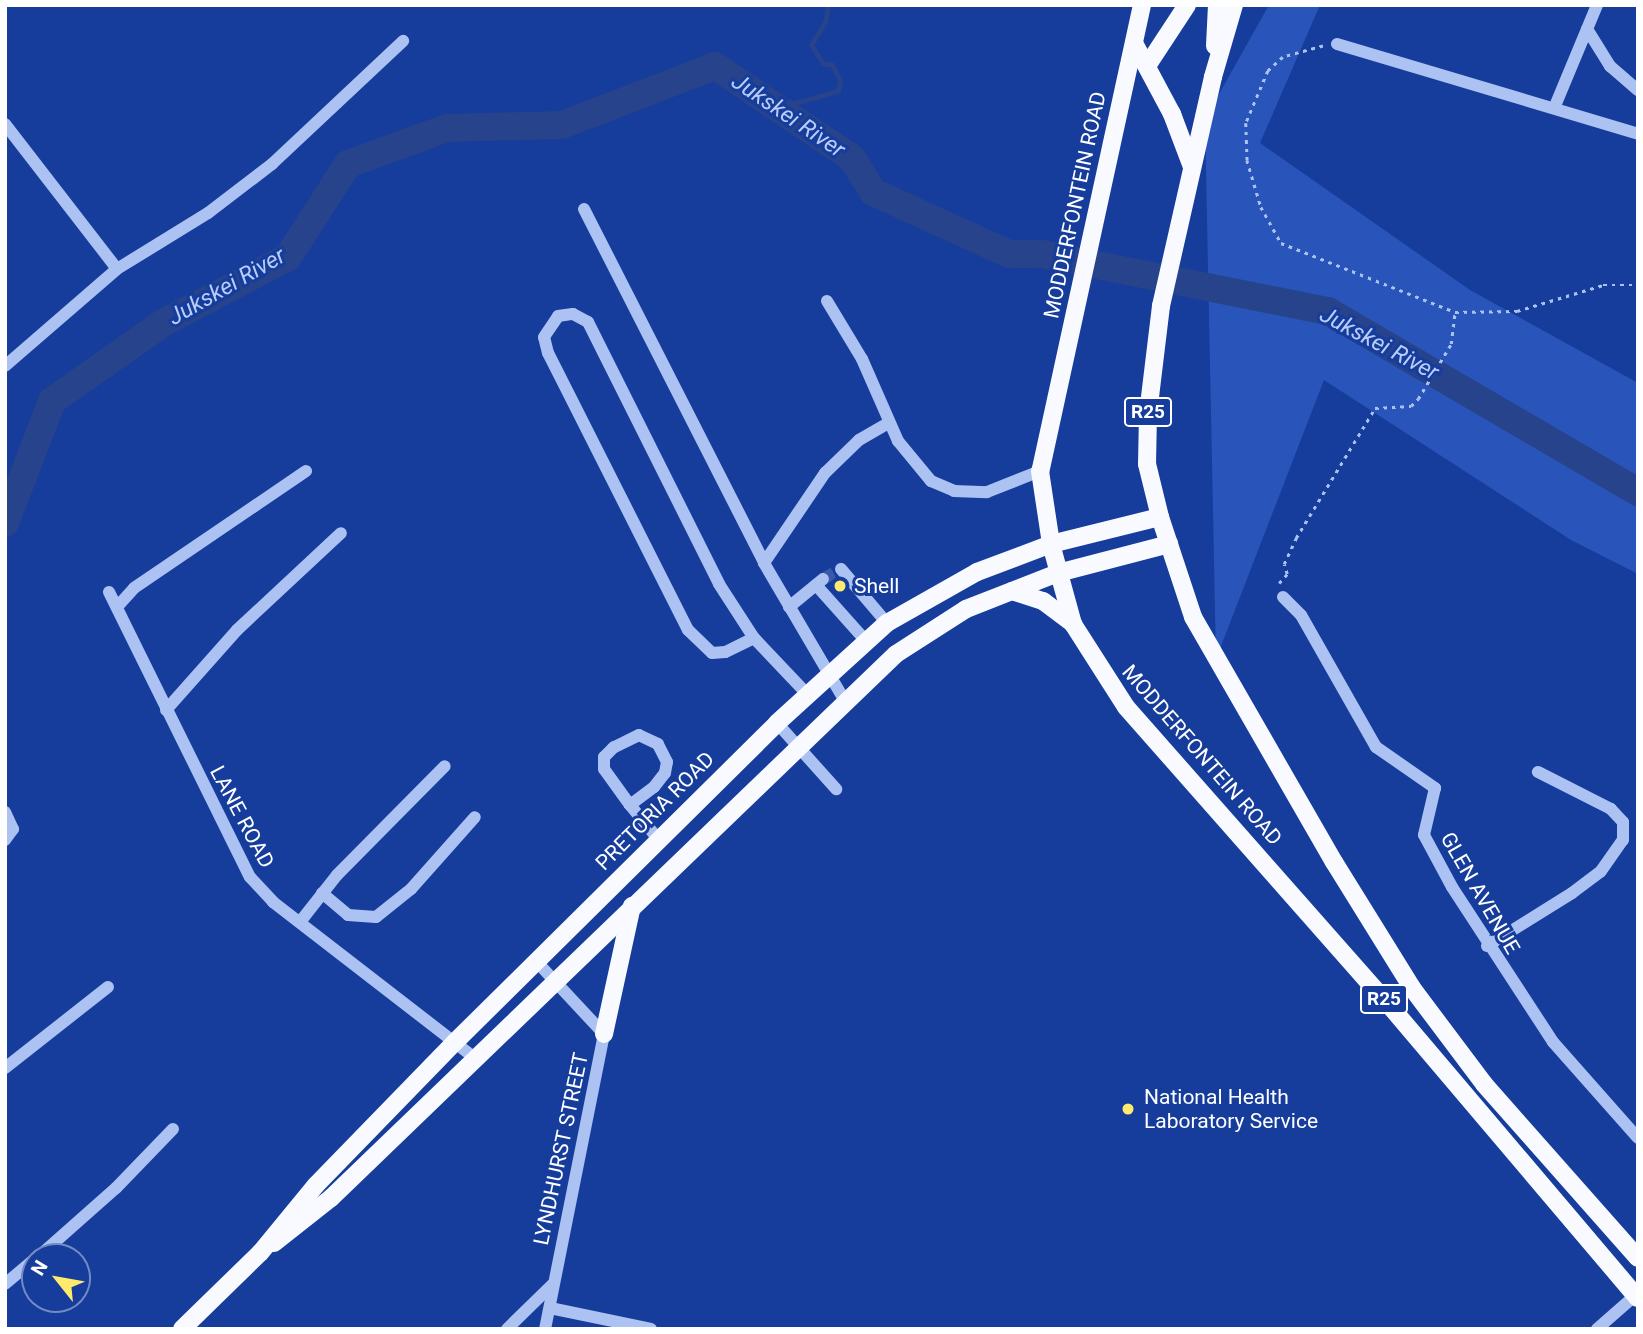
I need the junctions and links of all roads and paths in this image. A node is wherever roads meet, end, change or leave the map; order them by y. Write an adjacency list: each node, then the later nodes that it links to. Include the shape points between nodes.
1 (1142, 5): 8 (main road, MODDERFONTEIN ROAD / R25)
2 (1187, 5): 10 (main road)
3 (1217, 5): 11 (main road)
4 (1234, 5): 11 (main road, MODDERFONTEIN ROAD / R25)
5 (1597, 5): 6 (street)
6 (1587, 29): 12 (street, via 1610,66); 13 (street)
7 (402, 41): 18 (street, via 272,164 208,213)
8 (1134, 43): 10 (main road); 25 (main road, MODDERFONTEIN ROAD / R25)
9 (1337, 44): 13 (street); 21 (path, via 1283,57 1268,71 1255,97 1246,123 1247,160 1261,207 1281,243)
10 (1147, 66): 16 (main road)
11 (1213, 77): 16 (main road, MODDERFONTEIN ROAD / R25)
12 (1638, 90)
13 (1555, 106): 15 (street)
14 (5, 124): 18 (street)
15 (1638, 134)
16 (1192, 167): 26 (main road, MODDERFONTEIN ROAD / R25, via 1161,306 1147,413 1147,464)
17 (584, 209): 30 (street)
18 (117, 269): 22 (street)
19 (1638, 285): 21 (path, via 1603,285 1517,312)
20 (827, 301): 23 (street, via 862,359)
21 (1455, 312): 35 (path, via 1451,344 1418,399 1411,406 1375,408 1285,558 1287,574 1278,587)
22 (5, 366)
23 (888, 423): 25 (street, via 920,470 954,491 987,492); 30 (street, via 859,440 825,473)
24 (306, 471): 36 (street, via 134,588)
25 (1041, 471): 28 (main road, MODDERFONTEIN ROAD / R25)
26 (1160, 517): 28 (main road, PRETORIA ROAD); 29 (main road, MODDERFONTEIN ROAD / R25)
27 (341, 533): 45 (street, via 237,630)
28 (1051, 544): 32 (main road, MODDERFONTEIN ROAD / R25); 38 (main road, PRETORIA ROAD, via 952,582)
29 (1169, 544): 32 (main road, PRETORIA ROAD); 72 (main road, MODDERFONTEIN ROAD / R25, via 1204,638 1412,988 1484,1084)
30 (764, 563): 37 (street)
31 (841, 569): 38 (street)
32 (1058, 573): 33 (main road, PRETORIA ROAD); 39 (main road, MODDERFONTEIN ROAD / R25)
33 (1012, 591): 39 (main road, via 1043,600); 44 (main road, PRETORIA ROAD, via 927,632)
34 (109, 592): 36 (street, LANE ROAD)
35 (1283, 597): 60 (street, GLEN AVENUE, via 1301,615 1376,747 1435,788 1424,835)
36 (117, 607): 45 (street, LANE ROAD)
37 (789, 607): 41 (street, via 820,582); 42 (street)
38 (887, 623): 41 (main road, PRETORIA ROAD)
39 (1073, 624): 76 (main road, MODDERFONTEIN ROAD / R25, via 1126,707 1390,1006)
40 (754, 638): 40 (street, via 712,653 688,630 548,354 544,337 558,316 573,314 588,322 719,584); 43 (street)
41 (866, 641): 42 (main road, PRETORIA ROAD)
42 (828, 674): 43 (main road, PRETORIA ROAD); 44 (street)
43 (808, 695): 46 (main road, PRETORIA ROAD)
44 (845, 701): 47 (main road, PRETORIA ROAD)
45 (166, 710): 59 (street, LANE ROAD, via 240,862 260,889)
46 (777, 723): 47 (street); 55 (main road, PRETORIA ROAD)
47 (797, 747): 50 (street); 56 (main road, PRETORIA ROAD)
48 (445, 766): 57 (street)
49 (1538, 772): 60 (street, via 1611,809 1623,822 1623,840 1591,878)
50 (836, 789)
51 (630, 805): 51 (street, via 603,763 614,747 639,735 659,744 667,762 654,786); 55 (street)
52 (5, 812): 54 (street, via 13,828)
53 (475, 817): 57 (street, via 439,862 376,917 348,915)
54 (5, 840)
55 (659, 840): 56 (main road); 61 (main road, PRETORIA ROAD)
56 (679, 860): 58 (main road, PRETORIA ROAD)
57 (322, 892): 59 (street)
58 (632, 906): 62 (main road, PRETORIA ROAD); 64 (main road)
59 (300, 922): 65 (street, LANE ROAD)
60 (1487, 946): 69 (street, GLEN AVENUE, via 1553,1042)
61 (536, 961): 62 (street, LYNDHURST STREET); 65 (main road, PRETORIA ROAD)
62 (556, 981): 64 (street, LYNDHURST STREET); 66 (main road, PRETORIA ROAD)
63 (108, 987): 67 (street)
64 (604, 1034): 75 (street, LYNDHURST STREET)
65 (455, 1042): 66 (street, LANE ROAD); 71 (main road, PRETORIA ROAD, via 316,1185)
66 (475, 1058): 71 (main road, PRETORIA ROAD, via 331,1198)
67 (5, 1068)
68 (173, 1129): 70 (street)
69 (1638, 1138)
70 (53, 1243)
71 (260, 1253): 78 (main road, PRETORIA ROAD)
72 (1638, 1258)
73 (21, 1271): 74 (street)
74 (5, 1284)
75 (553, 1284): 77 (street, LYNDHURST STREET); 79 (street)
76 (1635, 1300): 82 (street)
77 (550, 1308): 80 (street, LYNDHURST STREET); 81 (street)
78 (182, 1329)
79 (507, 1329)
80 (545, 1329)
81 (650, 1329)
82 (1597, 1329)

